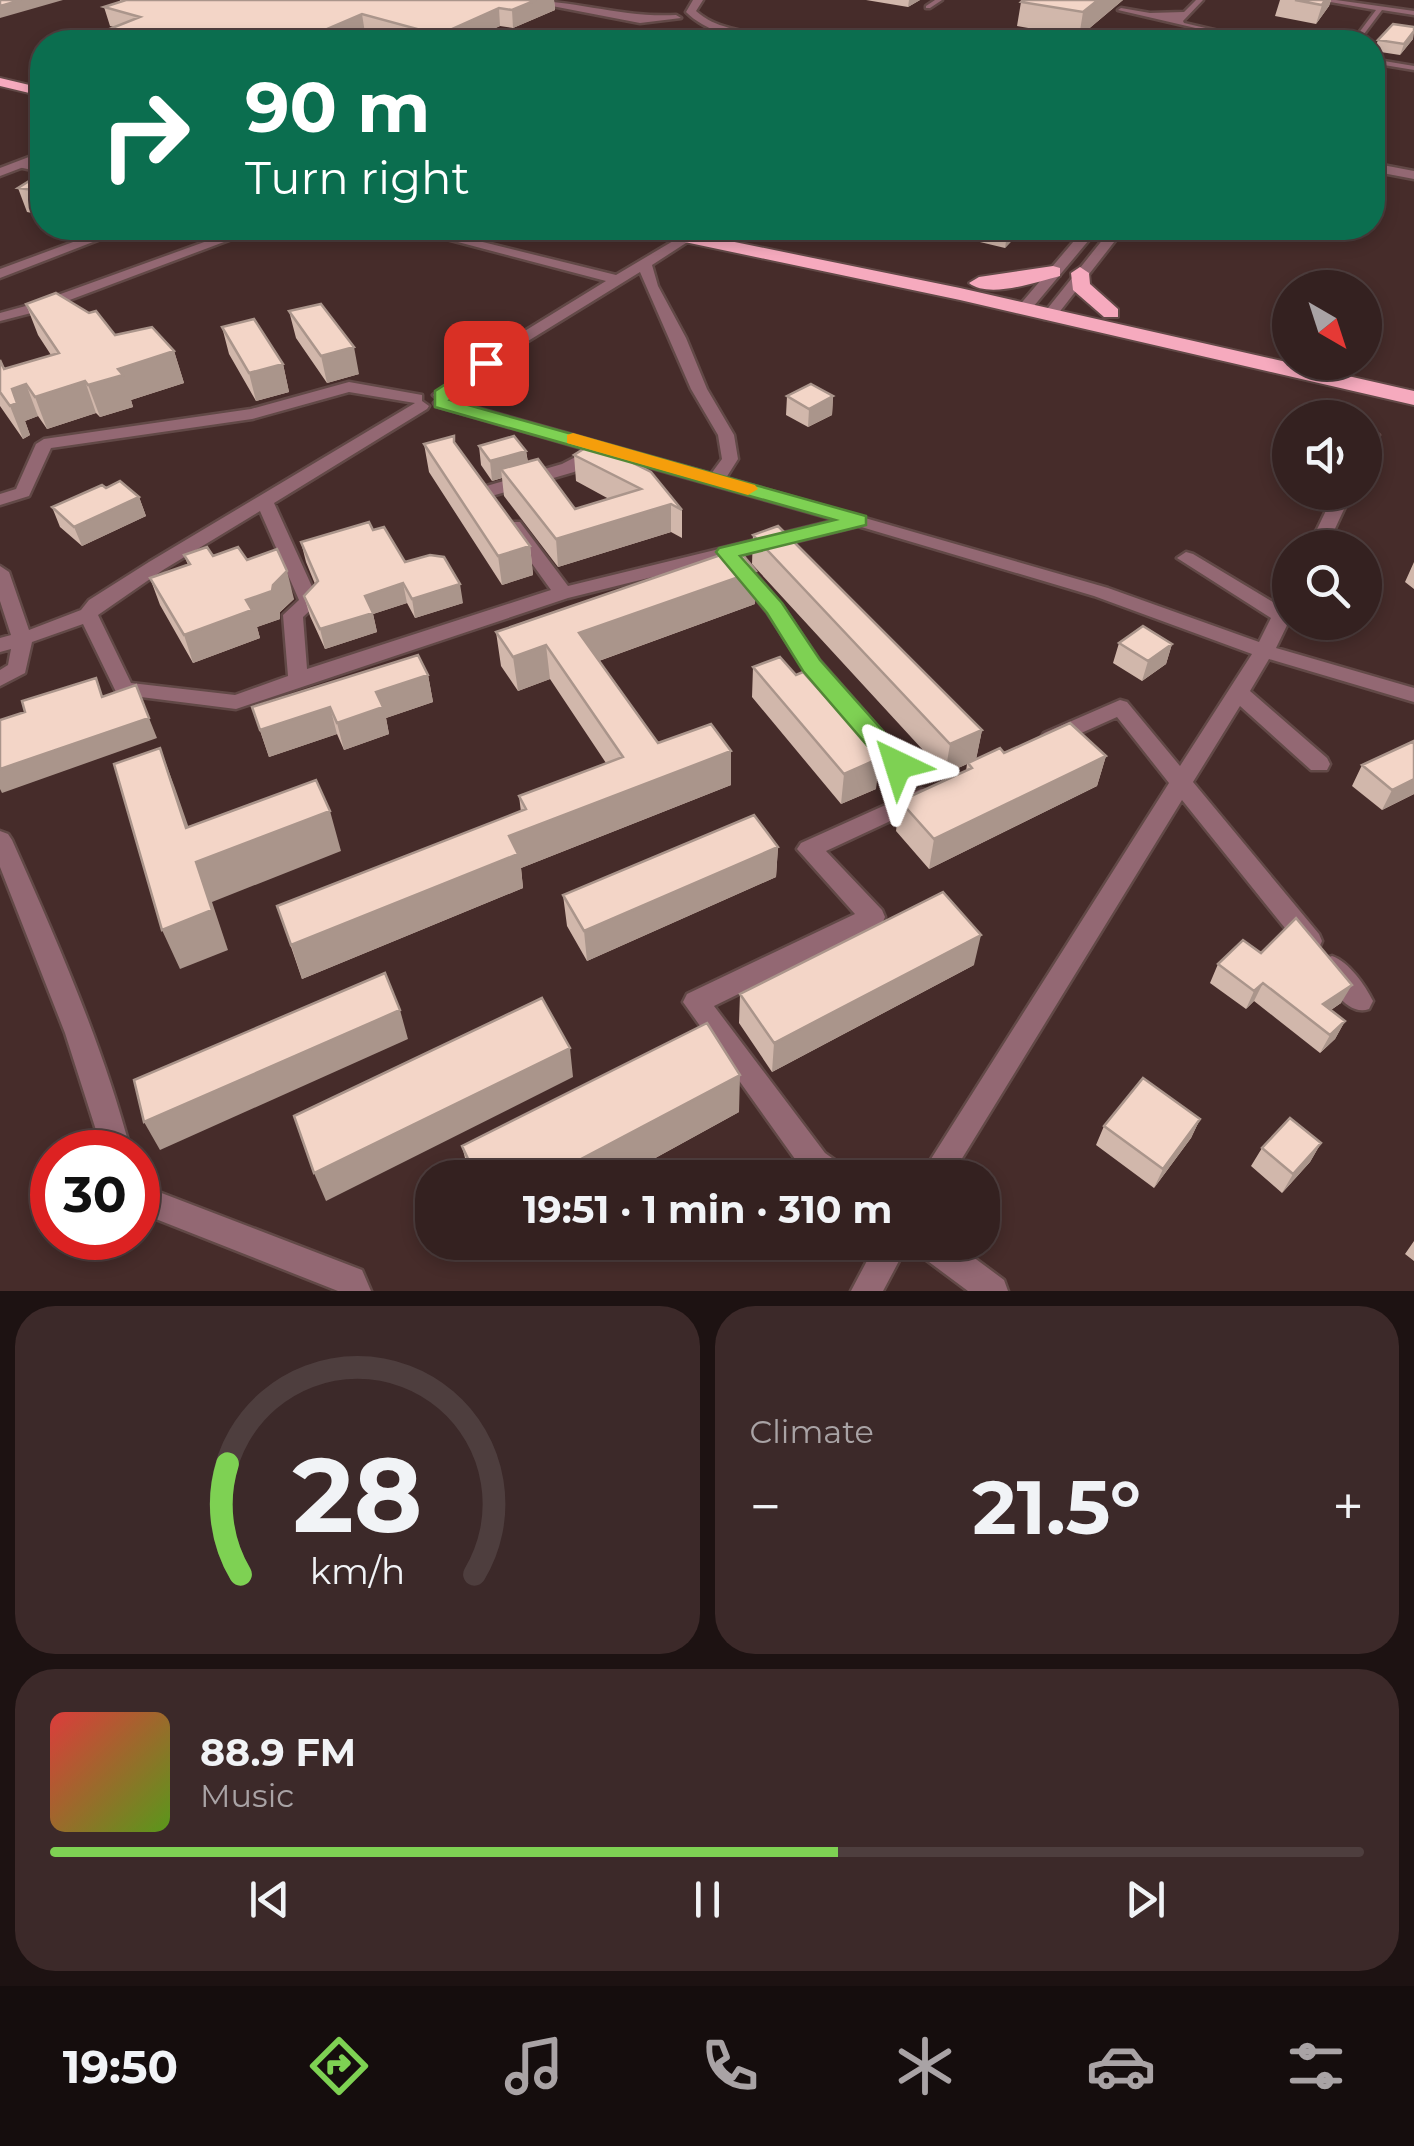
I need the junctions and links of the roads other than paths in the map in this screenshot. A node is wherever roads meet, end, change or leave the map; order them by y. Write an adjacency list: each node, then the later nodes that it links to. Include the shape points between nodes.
1 (526, 0): 14 (street, via 640,20)
2 (698, 0): 17 (street, via 691,12)
3 (940, 0): 8 (lane)
4 (1200, 0): 13 (lane)
5 (1322, 0): 6 (lane)
6 (1344, 2): 9 (lane)
7 (676, 5): 14 (street)
8 (928, 8)
9 (1382, 8): 11 (lane); 19 (lane)
10 (1120, 10): 12 (lane)
11 (1414, 13)
12 (1150, 14): 13 (lane); 15 (lane)
13 (1186, 14): 15 (lane)
14 (676, 18): 16 (street)
15 (1182, 24): 18 (lane)
16 (697, 30)
17 (729, 30)
18 (1205, 30)
19 (1365, 30)
20 (1385, 62): 21 (lane)
21 (1414, 68)
22 (0, 70): 23 (highway)
23 (30, 76)
24 (0, 82): 25 (highway)
25 (30, 89)
26 (0, 161): 29 (street)
27 (30, 161): 29 (street)
28 (1385, 162): 31 (street)
29 (21, 165): 30 (lane); 33 (street)
30 (30, 167)
31 (1414, 167)
32 (1385, 170): 34 (street)
33 (0, 172)
34 (1414, 175)
35 (90, 240): 47 (street)
36 (221, 240): 54 (street)
37 (461, 240): 48 (street)
38 (683, 240): 48 (street)
39 (688, 240): 44 (street)
40 (740, 240): 51 (highway)
41 (746, 240): 50 (highway)
42 (1081, 240): 45 (street)
43 (1108, 240): 46 (street)
44 (645, 264): 49 (street); 61 (street, via 698,389 726,435 730,459)
45 (1053, 272): 50 (highway); 51 (street)
46 (1080, 273): 52 (street); 53 (highway, via 1080,286)
47 (0, 274)
48 (600, 274): 49 (street); 59 (street)
49 (618, 280): 59 (street)
50 (978, 283): 51 (highway)
51 (1027, 303): 52 (highway)
52 (1053, 309): 53 (highway); 58 (highway)
53 (1111, 313): 55 (highway)
54 (0, 317)
55 (1272, 350)
56 (1382, 375): 57 (highway)
57 (1414, 382)
58 (1414, 398)
59 (429, 399): 60 (street); 62 (street, via 349,387 252,414 44,444 23,492); 63 (street)
60 (606, 447): 61 (street); 68 (street, via 568,468 485,485)
61 (716, 479): 64 (street)
62 (0, 500)
63 (264, 501): 70 (street); 76 (street, via 309,602 292,615)
64 (859, 520): 65 (street); 74 (street, via 1100,592)
65 (726, 552): 68 (street); 81 (street)
66 (1186, 558): 69 (street)
67 (0, 572): 72 (street)
68 (563, 594): 76 (street)
69 (1272, 601)
70 (88, 614): 72 (street); 76 (street, via 124,689 236,702)
71 (1272, 635): 74 (street)
72 (22, 639): 73 (street); 75 (street, via 18,668)
73 (0, 645)
74 (1264, 650): 77 (street); 78 (street)
75 (0, 678)
76 (298, 679)
77 (1238, 692): 80 (street); 82 (street)
78 (1414, 696)
79 (1033, 746): 82 (street, via 1120,707)
80 (1319, 764)
81 (898, 765)
82 (1180, 782): 85 (street); 88 (street)
83 (947, 786): 87 (street, via 809,849 873,917 696,1002)
84 (0, 840): 86 (street, via 44,937)
85 (1360, 1001)
86 (111, 1130)
87 (813, 1160)
88 (944, 1160)
89 (160, 1208): 92 (street, via 281,1250 351,1282)
90 (884, 1260): 93 (street)
91 (952, 1260): 94 (street)
92 (356, 1291)
93 (866, 1291)
94 (993, 1291)

